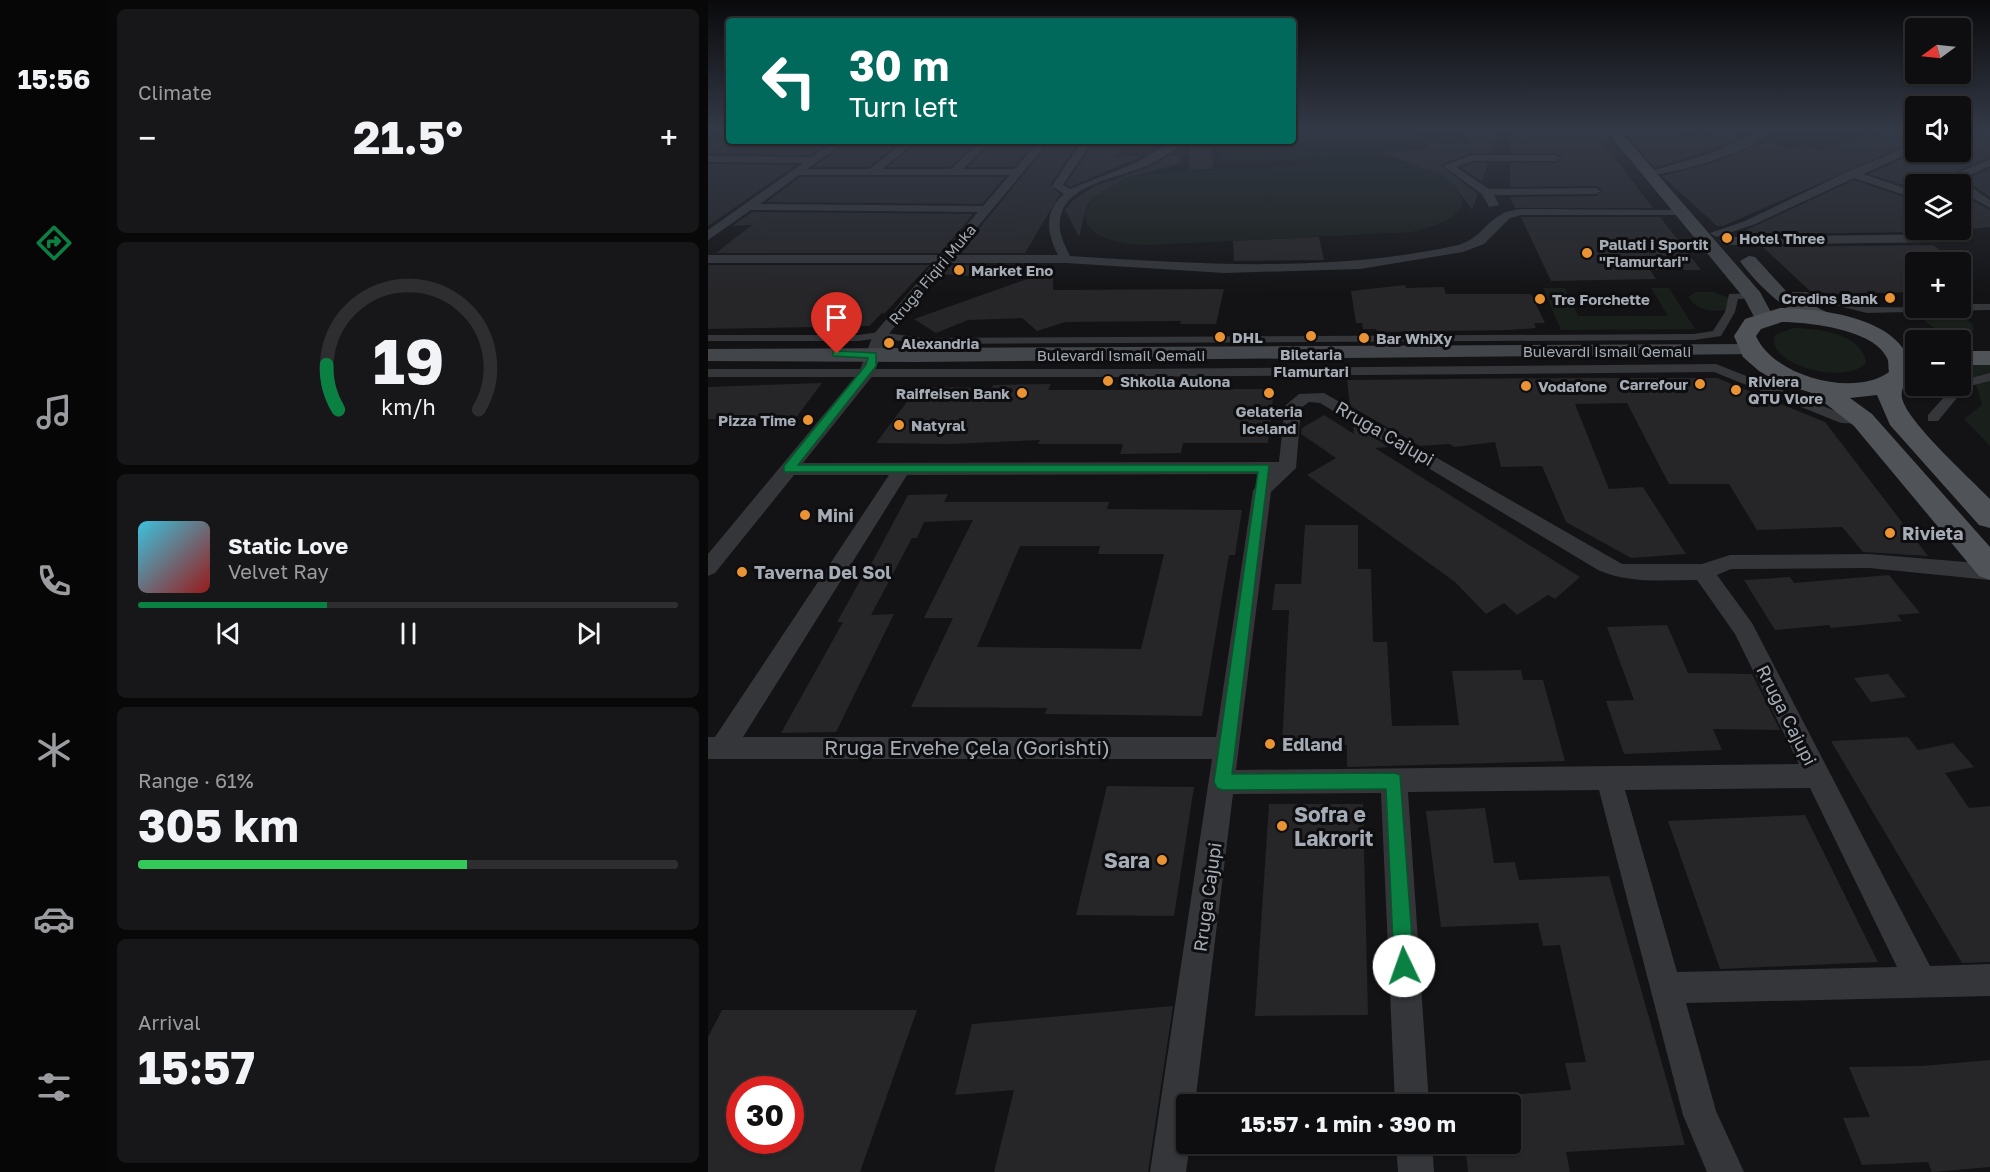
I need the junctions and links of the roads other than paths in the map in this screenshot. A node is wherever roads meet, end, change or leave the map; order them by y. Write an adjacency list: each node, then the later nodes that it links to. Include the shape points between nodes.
1 (780, 185): 15 (street)
2 (1007, 185): 16 (street, Rruga Fiqiri Muka)
3 (1058, 185): 13 (street)
4 (1090, 185): 13 (street)
5 (1476, 185): 10 (street)
6 (1660, 185): 17 (main road)
7 (1829, 185): 20 (street, via 1749,223)
8 (1883, 185): 11 (street)
9 (1596, 191): 10 (street)
10 (1487, 192): 18 (street)
11 (1905, 192)
12 (1971, 192): 14 (street)
13 (1071, 194): 25 (street, via 1054,217 1054,229)
14 (1990, 204)
15 (749, 207): 16 (street); 19 (street)
16 (986, 209): 24 (street, Rruga Fiqiri Muka)
17 (1682, 212): 18 (street, via 1520,212); 20 (main road)
18 (1500, 221): 25 (street, via 1480,241 1453,250 1360,265 1248,270)
19 (708, 236)
20 (1704, 237): 22 (main road); 27 (main road)
21 (1905, 239): 22 (street)
22 (1725, 241): 26 (main road, via 1743,254)
23 (708, 259): 24 (street)
24 (945, 259): 25 (street); 38 (street, Rruga Fiqiri Muka)
25 (1066, 259)
26 (1779, 295): 28 (street, via 1806,296 1867,310); 29 (main road)
27 (1753, 296): 30 (main road); 38 (street, Bulevardi Ismail Qemali, via 1733,296 1730,312 1717,334 1694,337 930,341)
28 (1990, 307)
29 (1821, 317): 30 (main road, via 1789,314); 31 (main road)
30 (1764, 318): 36 (main road, via 1746,331)
31 (1861, 329): 33 (main road); 41 (main road, via 1891,348)
32 (708, 338): 38 (street, Bulevardi Ismail Qemali, via 858,338)
33 (1905, 340)
34 (1990, 343): 35 (main road)
35 (1971, 344)
36 (1750, 350): 38 (main road, Bulevardi Ismail Qemali); 44 (main road, via 1777,372)
37 (708, 355): 38 (main road, Bulevardi Ismail Qemali)
38 (873, 355): 42 (street); 46 (street, via 1716,368 1845,420); 47 (street, Rruga Fiqiri Muka)
39 (1971, 358): 40 (main road)
40 (1990, 358)
41 (1903, 372): 44 (main road, via 1866,391); 50 (main road, via 1889,397 1899,419)
42 (708, 373)
43 (1990, 377): 45 (street, via 1962,384)
44 (1820, 387): 46 (main road)
45 (1933, 418)
46 (1863, 420): 52 (main road)
47 (789, 469): 48 (street); 51 (street, Rruga Fiqiri Muka)
48 (902, 469): 49 (street); 54 (street)
49 (1271, 475): 53 (street, Rruga Cajupi, via 1293,406 1305,397 1324,398 1605,565 1635,573); 55 (street, Rruga Cajupi)
50 (1990, 518)
51 (708, 568)
52 (1990, 570): 53 (street, via 1869,561 1730,562)
53 (1703, 572): 56 (street, Rruga Cajupi, via 1744,628)
54 (715, 748): 55 (street, Rruga Ervehe Çela (Gorishti))
55 (1227, 748): 59 (street, Rruga Cajupi)
56 (1818, 776): 57 (street); 61 (street, Rruga Cajupi)
57 (1609, 779): 58 (street); 62 (street)
58 (1394, 781): 59 (street); 63 (street)
59 (1223, 782): 65 (street, Rruga Cajupi)
60 (1990, 980): 61 (street)
61 (1921, 982): 62 (street)
62 (1666, 988): 67 (street, via 1700,1115)
63 (1411, 1094)
64 (1415, 1154): 66 (street)
65 (1168, 1172)
66 (1416, 1172)
67 (1725, 1172)

